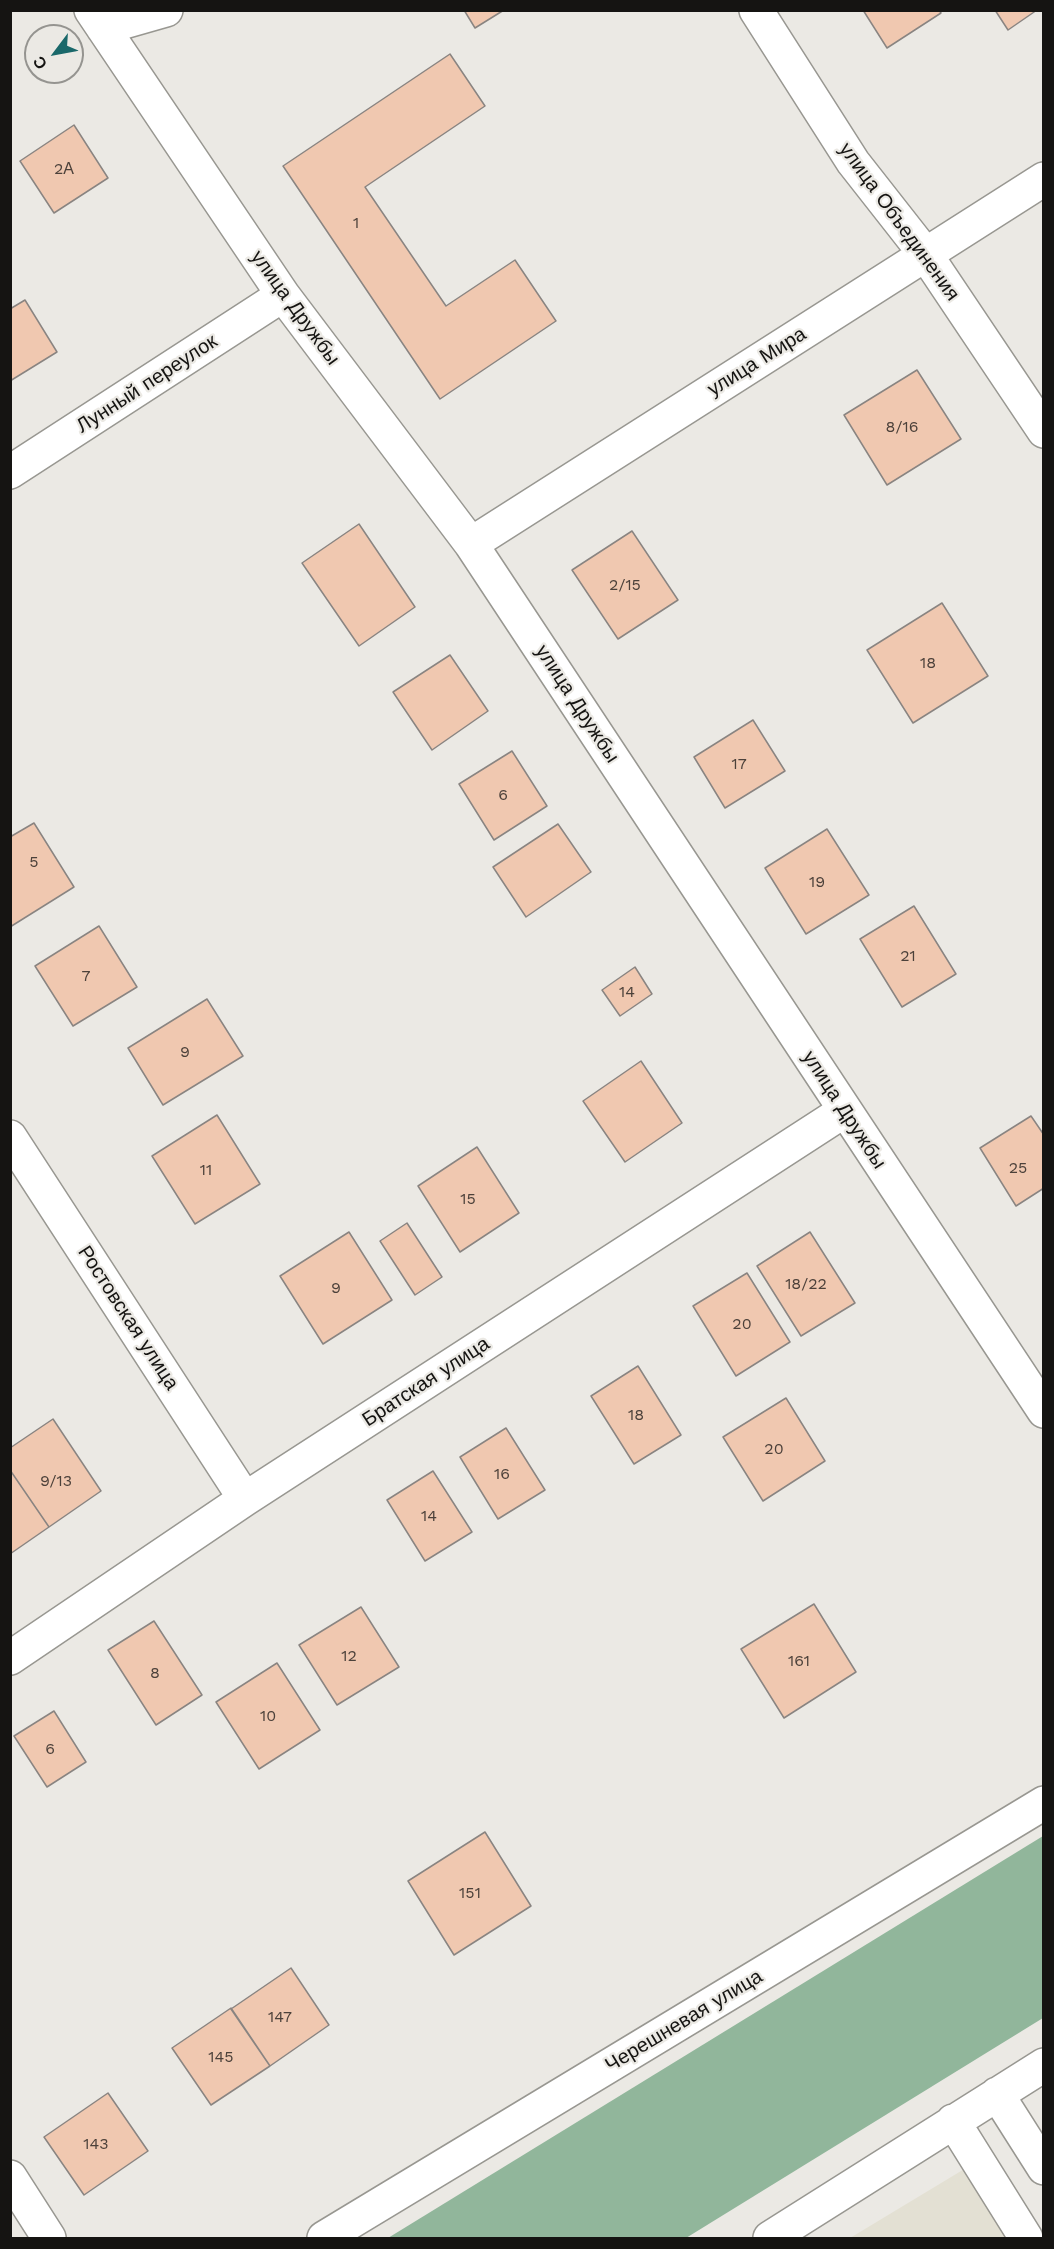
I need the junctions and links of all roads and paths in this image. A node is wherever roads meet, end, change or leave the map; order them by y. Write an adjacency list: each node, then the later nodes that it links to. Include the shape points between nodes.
1 (166, 10): 3 (street)
2 (756, 10): 5 (street, улица Объединения, via 853,162)
3 (97, 19): 6 (street, улица Дружбы)
4 (1044, 179): 5 (street, улица Мира)
5 (926, 255): 7 (street, улица Объединения); 9 (street, улица Мира)
6 (283, 295): 8 (street, Лунный переулок); 9 (street, улица Дружбы)
7 (1044, 431)
8 (10, 472)
9 (471, 543): 10 (street, улица Дружбы)
10 (844, 1111): 12 (street, улица Дружбы); 13 (street, Братская улица)
11 (10, 1137): 13 (street, Ростовская улица)
12 (1044, 1411)
13 (245, 1499): 14 (street, Братская улица)
14 (10, 1658)
15 (1044, 1803): 22 (street, Черешневая улица)
16 (1044, 2065): 17 (street)
17 (997, 2094): 18 (street); 19 (street)
18 (953, 2121): 23 (street); 24 (street)
19 (1044, 2168)
20 (10, 2177): 21 (street)
21 (49, 2238)
22 (324, 2238)
23 (770, 2238)
24 (1026, 2238)

